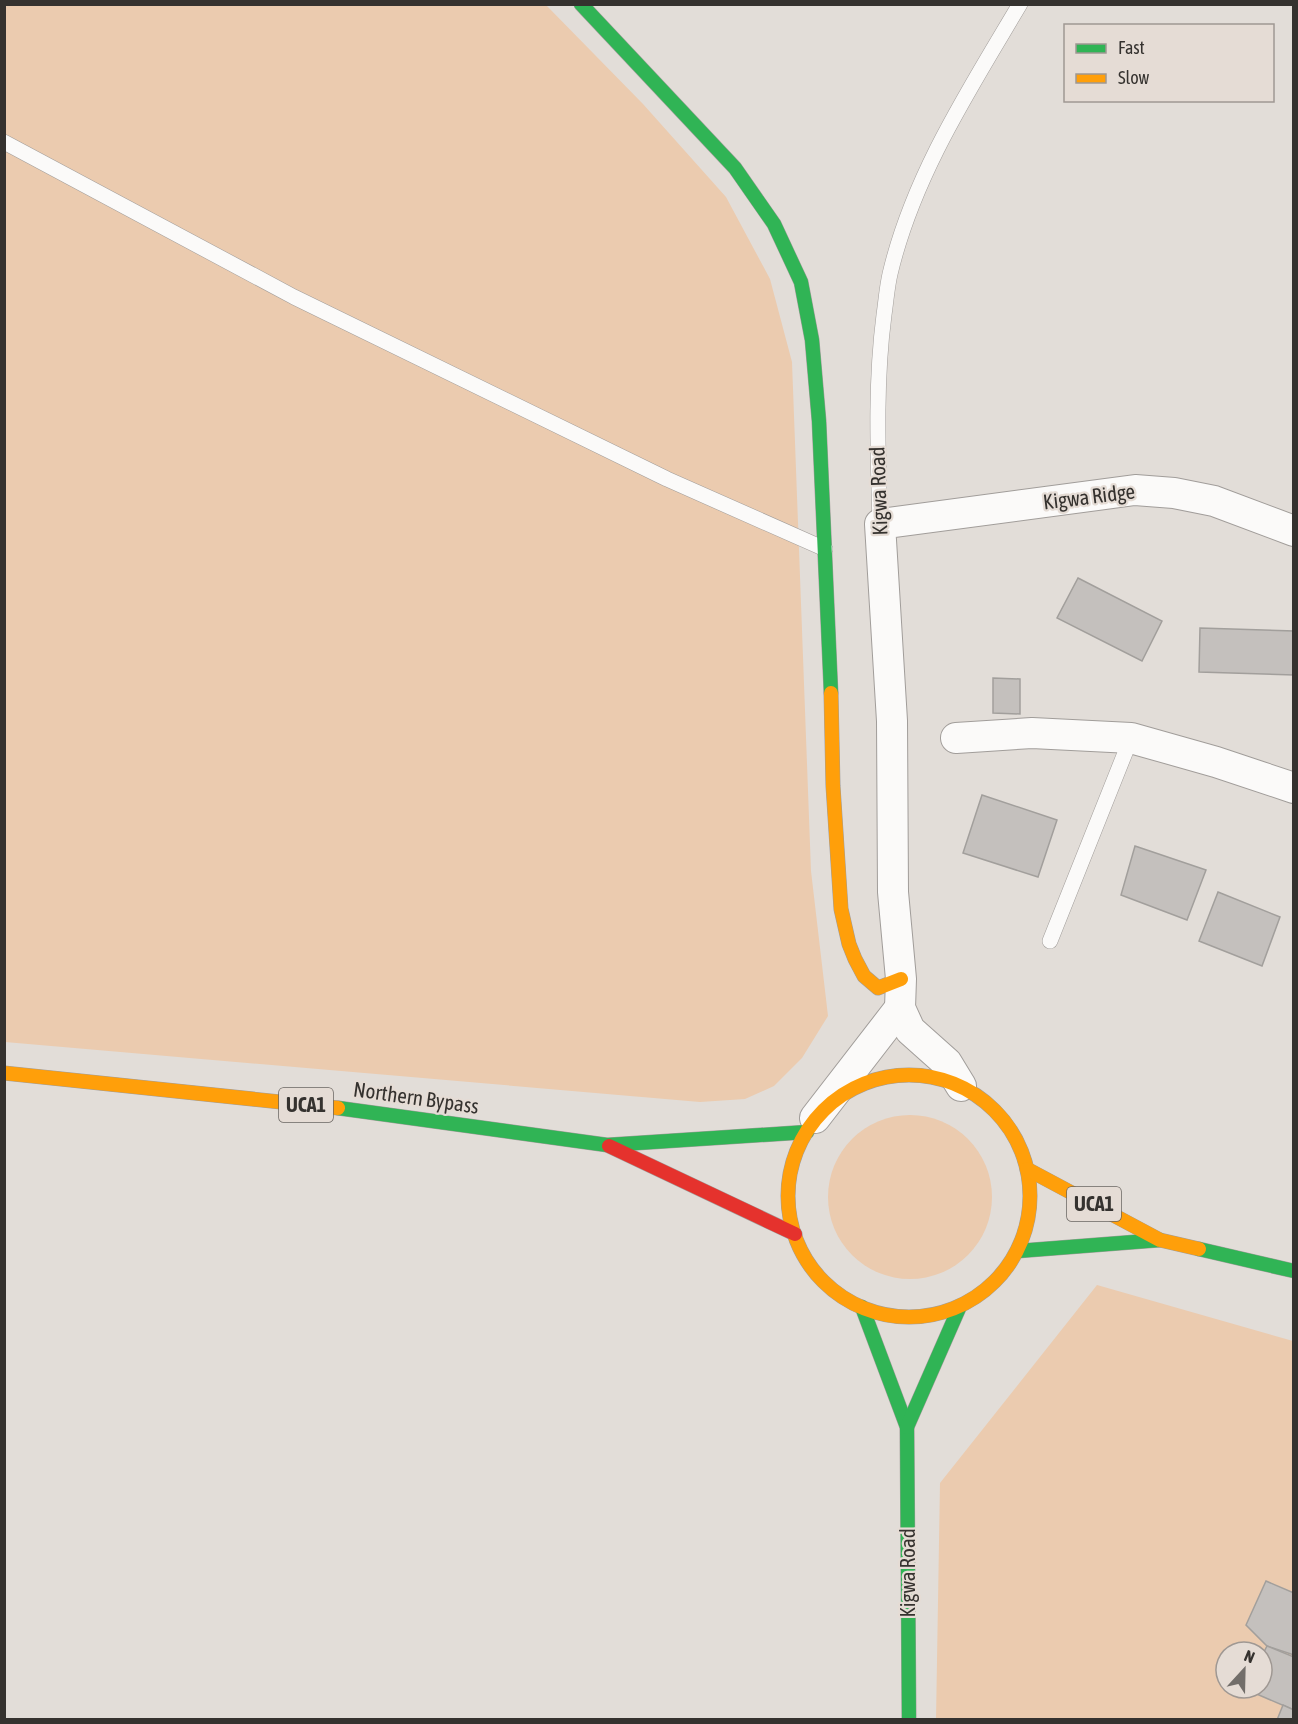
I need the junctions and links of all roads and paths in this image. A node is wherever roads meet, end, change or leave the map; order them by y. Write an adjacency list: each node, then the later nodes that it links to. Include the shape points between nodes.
1 (582, 4): 6 (main road, via 735,168 774,224 797,273 812,340)
2 (1020, 4): 4 (lane, Kigwa Road, via 949,125 913,201 890,275 881,340 877,424)
3 (4, 142): 6 (lane, via 294,297 667,479)
4 (880, 524): 5 (street, Kigwa Ridge, via 1135,490 1214,501); 11 (street, Kigwa Road, via 892,721 892,892)
5 (1293, 531)
6 (825, 549): 11 (main road, via 841,909 849,944 864,976 878,988)
7 (956, 738): 8 (street, via 1032,733)
8 (1131, 738): 9 (street); 10 (lane)
9 (1293, 788)
10 (1050, 941)
11 (901, 993): 13 (street, via 910,1030 947,1063); 14 (street)
12 (4, 1073): 15 (main road, Northern Bypass / UCA1, via 372,1112)
13 (961, 1086): 14 (main road, via 909,1075 874,1080 842,1095); 16 (main road, via 1000,1116 1018,1143)
14 (811, 1125): 15 (main road, UCA1); 17 (main road, via 797,1147 788,1181 789,1216)
15 (607, 1145): 17 (main road, UCA1)
16 (1027, 1169): 18 (main road, UCA1); 19 (main road, via 1031,1197)
17 (795, 1234): 22 (main road, via 819,1278)
18 (1160, 1240): 19 (main road, UCA1); 20 (main road, UCA1)
19 (1018, 1251): 21 (main road, via 1008,1268 986,1290)
20 (1293, 1271)
21 (960, 1306): 22 (main road, via 931,1315 901,1317); 23 (main road)
22 (862, 1307): 23 (main road)
23 (907, 1427): 24 (main road, Kigwa Road)
24 (909, 1719)

